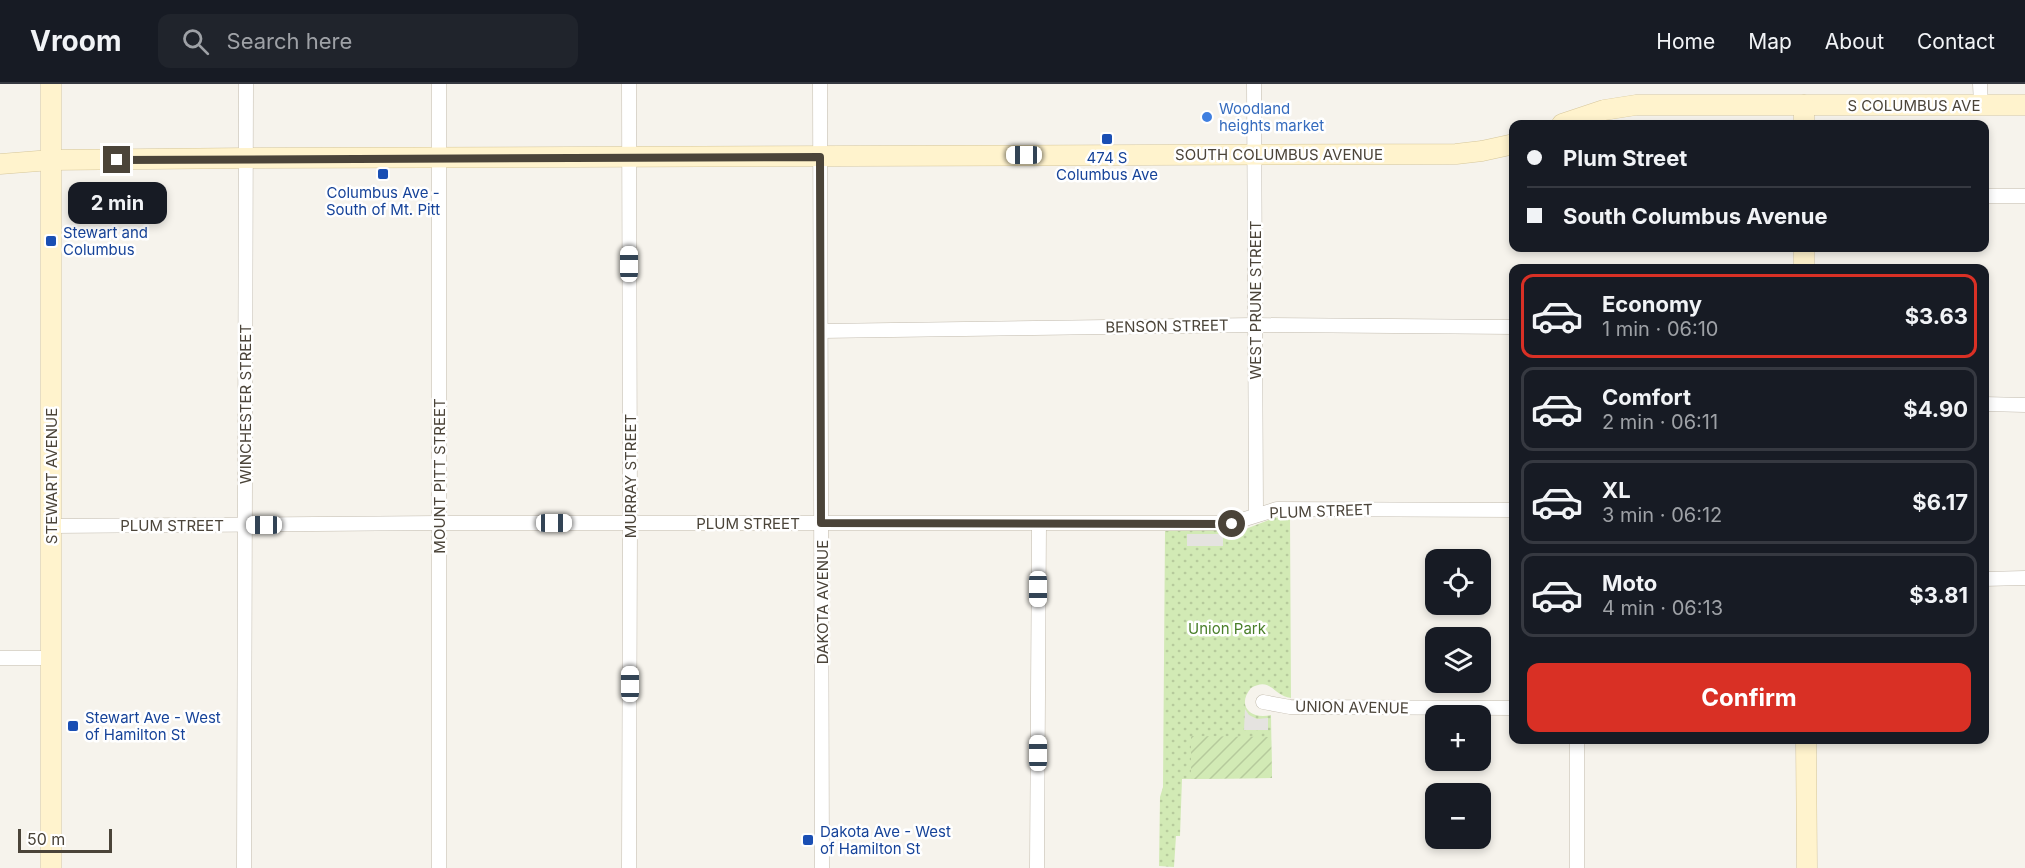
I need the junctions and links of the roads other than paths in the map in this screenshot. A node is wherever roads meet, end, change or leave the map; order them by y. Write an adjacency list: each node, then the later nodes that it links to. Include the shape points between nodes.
1 (51, 84): 18 (main road, STEWART AVENUE)
2 (246, 84): 17 (street, WINCHESTER STREET)
3 (439, 84): 14 (street, MOUNT PITT STREET)
4 (629, 84): 15 (street, MURRAY STREET)
5 (820, 84): 16 (street, DAKOTA AVENUE)
6 (1254, 84): 13 (street, WEST PRUNE STREET)
7 (1980, 84): 8 (street)
8 (1981, 105): 9 (main road, S COLUMBUS AVE); 10 (main road, S COLUMBUS AVE)
9 (2025, 105)
10 (1804, 115): 11 (main road, via 1636,105)
11 (1574, 120)
12 (1509, 145): 13 (main road, SOUTH COLUMBUS AVENUE, via 1456,154)
13 (1254, 154): 16 (main road, SOUTH COLUMBUS AVENUE); 22 (street, WEST PRUNE STREET)
14 (438, 157): 15 (main road, SOUTH COLUMBUS AVENUE); 17 (main road, SOUTH COLUMBUS AVENUE); 29 (street, MOUNT PITT STREET)
15 (629, 157): 16 (main road, SOUTH COLUMBUS AVENUE); 30 (street, MURRAY STREET)
16 (820, 157): 24 (street, DAKOTA AVENUE)
17 (247, 158): 18 (main road, SOUTH COLUMBUS AVENUE); 33 (street, WINCHESTER STREET)
18 (51, 160): 19 (main road, SOUTH COLUMBUS AVENUE); 34 (main road, STEWART AVENUE)
19 (0, 164)
20 (2025, 195): 21 (street)
21 (1989, 196)
22 (1254, 325): 23 (street, BENSON STREET); 24 (street, BENSON STREET); 28 (street, WEST PRUNE STREET)
23 (1509, 327)
24 (821, 331): 31 (street, DAKOTA AVENUE)
25 (1989, 404): 26 (street)
26 (2025, 405)
27 (1509, 510): 28 (street, PLUM STREET, via 1277,509)
28 (1256, 516): 32 (street, PLUM STREET, via 1232,524)
29 (439, 523): 30 (street, PLUM STREET); 33 (street, PLUM STREET); 45 (street, MOUNT PITT STREET)
30 (630, 523): 31 (street, PLUM STREET); 46 (street, MURRAY STREET)
31 (821, 523): 32 (street, PLUM STREET); 47 (street, DAKOTA AVENUE)
32 (1039, 524): 48 (street)
33 (244, 525): 34 (street, PLUM STREET); 44 (street, WINCHESTER STREET)
34 (51, 526): 38 (main road, STEWART AVENUE)
35 (2025, 578): 36 (street)
36 (1989, 579)
37 (0, 658): 38 (street)
38 (52, 658): 43 (main road, STEWART AVENUE)
39 (1263, 702): 40 (street, UNION AVENUE, via 1290,706)
40 (1509, 708)
41 (1577, 744): 49 (street)
42 (1806, 744): 50 (main road)
43 (51, 868)
44 (244, 868)
45 (439, 868)
46 (629, 868)
47 (822, 868)
48 (1037, 868)
49 (1577, 868)
50 (1807, 868)

